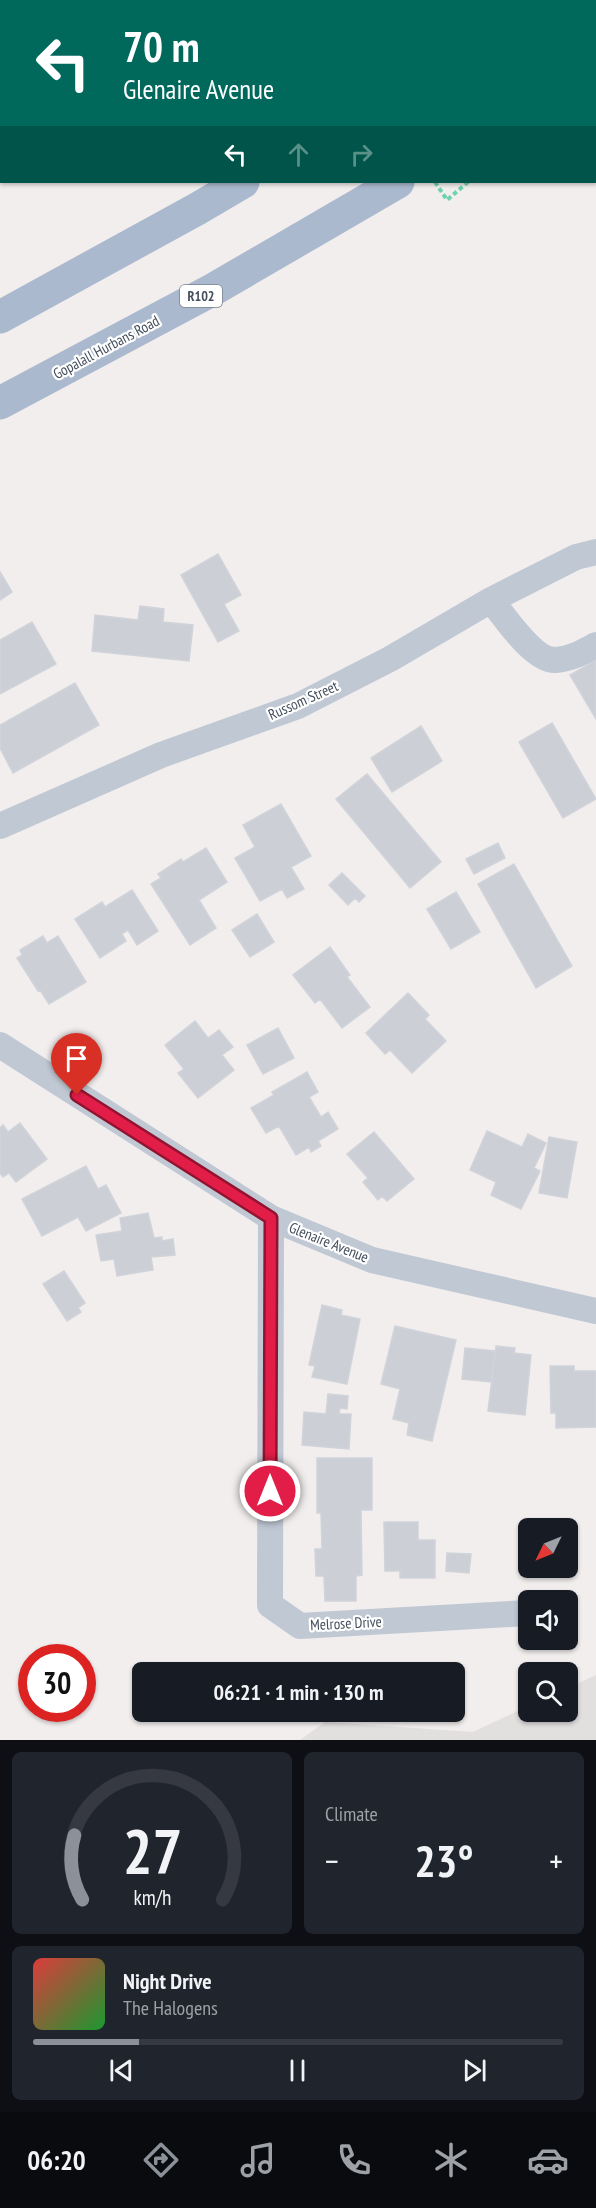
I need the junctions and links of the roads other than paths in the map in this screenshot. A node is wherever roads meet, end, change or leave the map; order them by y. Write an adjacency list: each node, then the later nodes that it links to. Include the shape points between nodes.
1 (241, 183): 3 (main road)
2 (396, 183): 4 (main road, Gopalall Hurbans Road / R102, via 214,289)
3 (0, 317)
4 (0, 403)
5 (596, 552): 6 (street, Russom Street, via 576,557)
6 (491, 600): 7 (street, via 534,651 553,661); 8 (street, Russom Street, via 390,659 298,705 160,755)
7 (596, 645)
8 (0, 826)
9 (0, 1045): 10 (street, Glenaire Avenue)
10 (271, 1218): 11 (street, Glenaire Avenue, via 372,1260); 12 (street, Melrose Drive, via 270,1605 300,1626)
11 (596, 1311)
12 (518, 1614)

